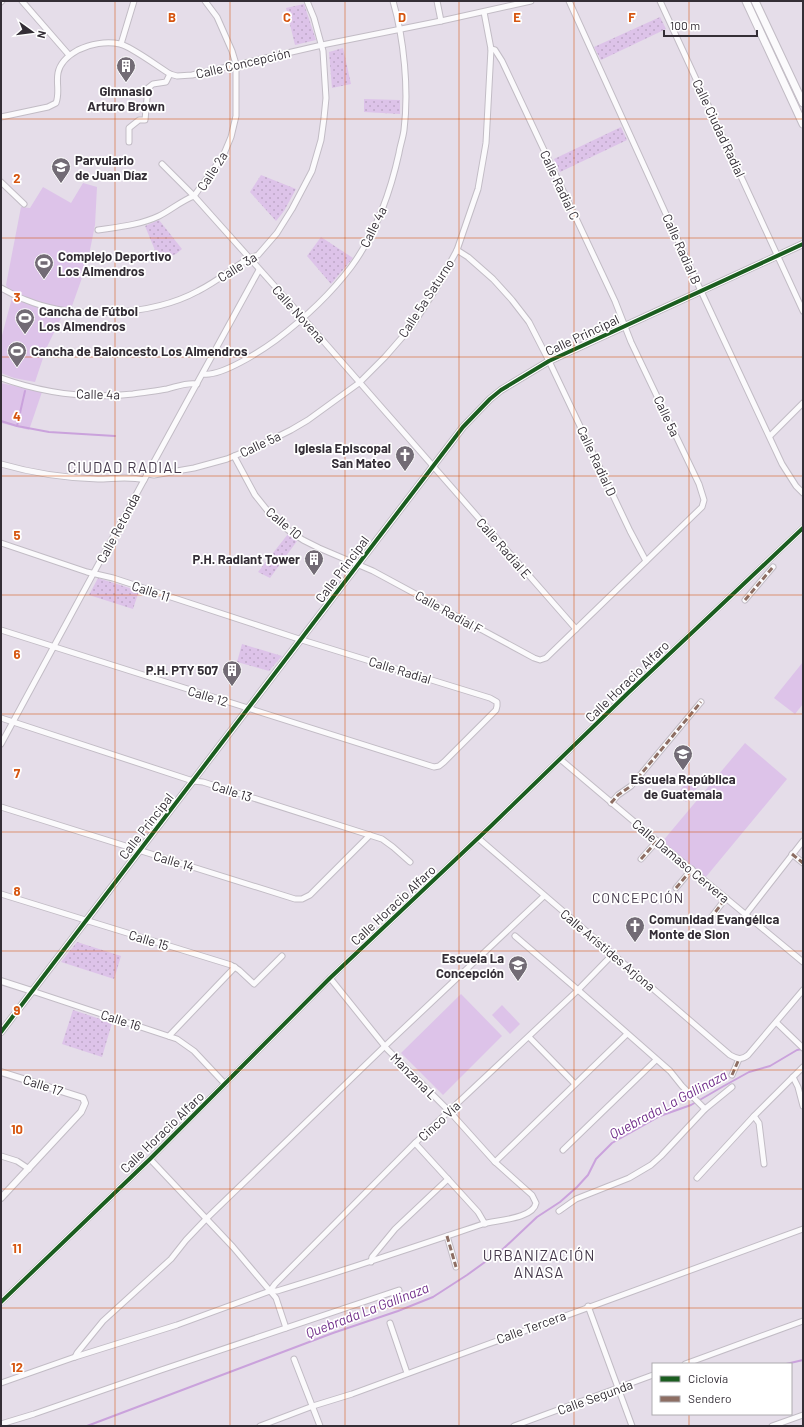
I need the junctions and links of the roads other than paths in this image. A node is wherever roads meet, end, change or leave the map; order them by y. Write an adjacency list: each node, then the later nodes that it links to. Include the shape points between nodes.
1 (22, 1): 18 (street)
2 (134, 1): 15 (street)
3 (205, 1): 19 (street, Calle 2a, via 218,17)
4 (307, 1): 16 (street, Calle 3a)
5 (392, 1): 14 (street, Calle 4a)
6 (437, 1): 13 (street)
7 (531, 1): 12 (street, Calle Concepción)
8 (569, 1): 36 (street, Calle Radial B)
9 (660, 1): 32 (street, Calle Ciudad Radial)
10 (746, 1): 23 (main road)
11 (755, 1): 21 (main road)
12 (484, 12): 13 (street, Calle Concepción); 17 (street, Calle 5a Saturno)
13 (441, 21): 14 (street, Calle Concepción)
14 (400, 30): 16 (street, Calle Concepción); 38 (street, Calle 4a, via 405,95 404,130 385,203 373,232 352,266)
15 (121, 44): 18 (street, via 100,43 84,47); 20 (street)
16 (322, 44): 19 (street, Calle Concepción); 33 (street, Calle 3a, via 326,98 321,140 312,171 277,233 258,255)
17 (491, 48): 31 (street, Calle 5a Saturno, via 486,143 482,167); 39 (street, Calle Radial C, via 502,61)
18 (69, 55): 22 (street, via 58,72 56,103)
19 (236, 64): 20 (street, Calle Concepción, via 192,74); 27 (street, Calle 2a, via 236,116 231,137 223,156)
20 (170, 74): 24 (street, via 166,82 153,84 148,88 145,120 139,120 129,128)
21 (803, 103)
22 (1, 117)
23 (803, 124)
24 (129, 142)
25 (162, 164): 27 (street, Calle Novena)
26 (1, 182): 28 (street)
27 (194, 196): 29 (street, Calle 2a, via 142,223); 33 (street, Calle Novena)
28 (24, 204)
29 (98, 230)
30 (803, 244): 32 (street, Calle Principal)
31 (457, 250): 40 (street, Calle Radial D, via 493,279 512,300 529,322); 43 (street, Calle 5a Saturno, via 412,326)
32 (777, 255): 36 (street, Calle Principal); 37 (street, Calle Ciudad Radial)
33 (249, 258): 34 (street, Calle Novena); 35 (street, Calle 3a, via 198,291 174,302 129,311 88,312 47,307)
34 (260, 270): 38 (street, Calle Novena); 41 (street, Calle Retonda)
35 (1, 288)
36 (701, 291): 39 (street, Calle Principal); 46 (street, Calle Radial B)
37 (803, 311)
38 (304, 319): 41 (street, Calle 4a, via 240,362 210,374); 43 (street, Calle Novena)
39 (625, 326): 40 (street, Calle Principal); 55 (street, Calle 5a, via 699,484 704,500 702,507)
40 (549, 361): 49 (street, Calle Principal, via 515,380 490,399 463,427); 55 (street, Calle Radial D)
41 (203, 374): 44 (street, Calle Retonda)
42 (1, 378): 44 (street, Calle 4a, via 31,388 98,396 133,394 190,383)
43 (359, 382): 47 (street, Calle 5a, via 308,420); 49 (street, Calle Novena)
44 (197, 384): 50 (street, Calle Retonda)
45 (803, 403): 46 (street)
46 (770, 436): 52 (street, Calle Radial B, via 782,464)
47 (234, 456): 50 (street, Calle 5a, via 194,468); 56 (street, Calle 10, via 255,495 271,515 288,530 319,548)
48 (1, 464): 51 (street, via 62,477)
49 (432, 467): 56 (street, Calle Principal); 63 (street, Calle Radial E)
50 (147, 474): 51 (street, Calle Retonda)
51 (144, 480): 59 (street, Calle Retonda)
52 (803, 493)
53 (803, 528): 57 (street, Calle Horacio Alfaro)
54 (1, 543): 59 (street, Calle 11)
55 (646, 561): 63 (street)
56 (358, 565): 63 (street, Calle Radial F, via 540,660 546,658); 64 (street, Calle Principal)
57 (762, 567): 60 (street); 71 (street, Calle Horacio Alfaro)
58 (773, 567): 60 (street)
59 (94, 573): 64 (street, Calle 11); 65 (street, Calle Retonda)
60 (768, 573): 61 (street)
61 (745, 600)
62 (1, 630): 65 (street, Calle 12)
63 (576, 630)
64 (302, 640): 67 (street, Calle Principal); 72 (street, Calle Radial, via 495,700 498,704 496,710)
65 (53, 648): 67 (street, Calle 12); 69 (street, Calle Retonda)
66 (701, 702): 74 (street, via 631,786)
67 (248, 709): 72 (street, Calle 12, via 429,766); 73 (street, Calle Principal)
68 (1, 718): 69 (street, Calle 13)
69 (13, 722): 70 (street, Calle Retonda); 73 (street, Calle 13)
70 (1, 744)
71 (560, 759): 74 (street, Calle Damaso Cervera); 77 (street, Calle Horacio Alfaro)
72 (439, 766)
73 (193, 781): 76 (street, Calle 13); 80 (street, Calle Principal)
74 (611, 803): 78 (street, Calle Damaso Cervera)
75 (1, 807): 80 (street, Calle 14)
76 (370, 835): 80 (street, Calle 14, via 302,900); 83 (street, Calle 13, via 387,842)
77 (478, 838): 88 (street, Calle Arístides Arjona); 98 (street, Calle Horacio Alfaro)
78 (657, 841): 82 (street); 85 (street, Calle Damaso Cervera)
79 (803, 841): 81 (street)
80 (140, 850): 92 (street, Calle Principal)
81 (792, 854): 84 (street); 90 (street)
82 (641, 859)
83 (410, 862)
84 (803, 863)
85 (692, 869): 86 (street); 89 (street, Calle Damaso Cervera)
86 (676, 888)
87 (1, 894): 92 (street, Calle 15)
88 (544, 896): 94 (street, Calle Arístides Arjona); 109 (street)
89 (726, 898): 90 (street, Calle Damaso Cervera); 91 (street)
90 (746, 914): 96 (street, Calle Damaso Cervera)
91 (710, 919)
92 (85, 921): 97 (street, Calle 15); 102 (street, Calle Principal)
93 (515, 936): 100 (street)
94 (612, 954): 100 (street, Cinco Vía); 110 (street, Calle Arístides Arjona, via 730,1055)
95 (282, 956): 97 (street, Calle 15, via 254,984)
96 (803, 962)
97 (235, 967): 106 (street)
98 (330, 978): 109 (street, Manzana L); 116 (street, Calle Horacio Alfaro)
99 (1, 981): 102 (street, Calle 16)
100 (578, 990): 105 (street); 107 (street, Cinco Vía)
101 (803, 990): 103 (street)
102 (32, 991): 104 (street, Calle Principal); 106 (street, Calle 16)
103 (777, 1023): 108 (street); 110 (street, via 745,1058)
104 (1, 1032)
105 (627, 1034): 111 (street); 117 (street)
106 (169, 1036): 116 (street, Calle 16, via 190,1048)
107 (529, 1037): 117 (street); 121 (street, Cinco Vía)
108 (803, 1048)
109 (387, 1049): 121 (street, Manzana L); 134 (street)
110 (739, 1059): 114 (street)
111 (656, 1060): 120 (street); 124 (street)
112 (803, 1067): 115 (street)
113 (1, 1072): 129 (street, Calle 17, via 80,1096 85,1101 81,1112)
114 (732, 1075)
115 (793, 1077): 119 (street); 122 (street)
116 (226, 1084): 126 (street, Calle Horacio Alfaro)
117 (575, 1084): 127 (street)
118 (732, 1087): 120 (street)
119 (803, 1106)
120 (703, 1107): 133 (street, via 651,1165 629,1178 576,1199)
121 (450, 1112): 123 (street, Cinco Vía); 127 (street, Manzana L)
122 (754, 1116): 128 (street, via 759,1123); 130 (street)
123 (415, 1143): 131 (street); 141 (street, Cinco Vía)
124 (563, 1150)
125 (1, 1156): 129 (street)
126 (150, 1159): 134 (street); 142 (street, Calle Horacio Alfaro)
127 (494, 1162): 135 (street, Manzana L, via 532,1195 536,1203 534,1209 524,1215)
128 (764, 1164)
129 (29, 1169): 132 (street)
130 (697, 1178)
131 (448, 1179): 135 (street, via 478,1212); 138 (street, via 395,1229 372,1256)
132 (1, 1198)
133 (559, 1211)
134 (206, 1219): 141 (street); 147 (street, via 171,1259 103,1321)
135 (485, 1224): 137 (street)
136 (803, 1229): 143 (street, Calle Tercera)
137 (447, 1236): 138 (street); 139 (street)
138 (371, 1262): 141 (street)
139 (456, 1267)
140 (399, 1290): 146 (street)
141 (270, 1292): 146 (street, via 276,1298); 147 (street)
142 (1, 1302)
143 (588, 1306): 150 (street, Calle Tercera); 153 (street)
144 (803, 1321): 149 (street)
145 (390, 1323): 150 (street)
146 (286, 1328): 156 (street)
147 (75, 1357): 152 (street)
148 (294, 1359): 154 (street)
149 (688, 1363)
150 (408, 1373): 154 (street, Calle Tercera)
151 (652, 1375): 153 (street, Calle Segunda)
152 (1, 1383)
153 (618, 1388): 159 (street, Calle Segunda); 160 (street)
154 (313, 1406): 157 (street, Calle Tercera); 158 (street)
155 (803, 1415): 161 (street)
156 (1, 1424)
157 (260, 1426)
158 (320, 1426)
159 (514, 1426)
160 (632, 1426)
161 (772, 1426)

